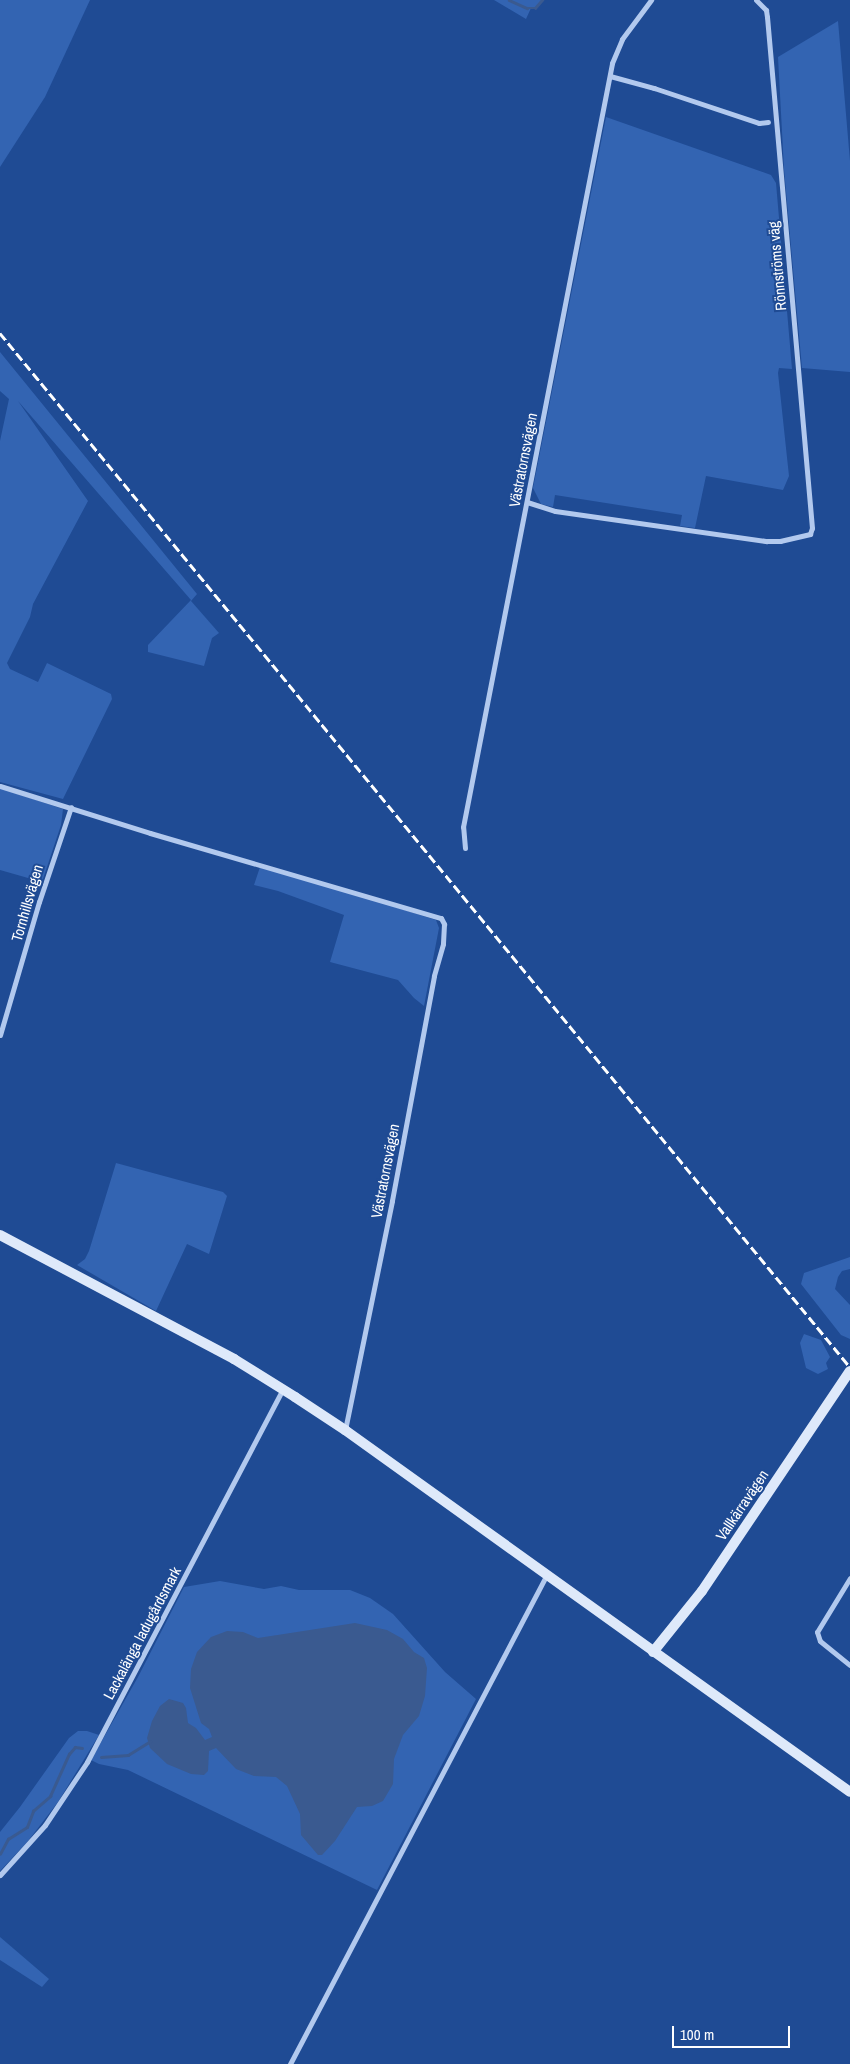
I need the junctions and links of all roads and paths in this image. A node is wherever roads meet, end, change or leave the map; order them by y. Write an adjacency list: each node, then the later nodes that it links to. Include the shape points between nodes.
1 (652, 0): 4 (street, Västratornsvägen, via 616,49)
2 (756, 0): 3 (street, Rönnströms väg)
3 (764, 3): 6 (street, Rönnströms väg, via 812,528 810,534 768,541 554,511)
4 (610, 76): 5 (street, via 759,123); 6 (street, Västratornsvägen)
5 (768, 122)
6 (527, 502): 9 (street, Västratornsvägen, via 462,827)
7 (0, 786): 8 (street)
8 (71, 807): 10 (street, Tornhillsvägen); 14 (street, Västratornsvägen, via 441,918 444,924 443,944)
9 (465, 848)
10 (0, 1035)
11 (0, 1235): 13 (main road, via 220,1351)
12 (850, 1371): 17 (main road, Vallkärravägen, via 702,1591)
13 (283, 1389): 14 (main road); 20 (street, Lackalänga ladugårdsmark, via 87,1762 44,1825)
14 (345, 1430): 15 (main road)
15 (546, 1576): 17 (main road); 21 (street)
16 (850, 1578): 18 (street, via 817,1632 820,1641)
17 (653, 1652): 19 (main road)
18 (850, 1665)
19 (850, 1792)
20 (0, 1875)
21 (290, 2064)

